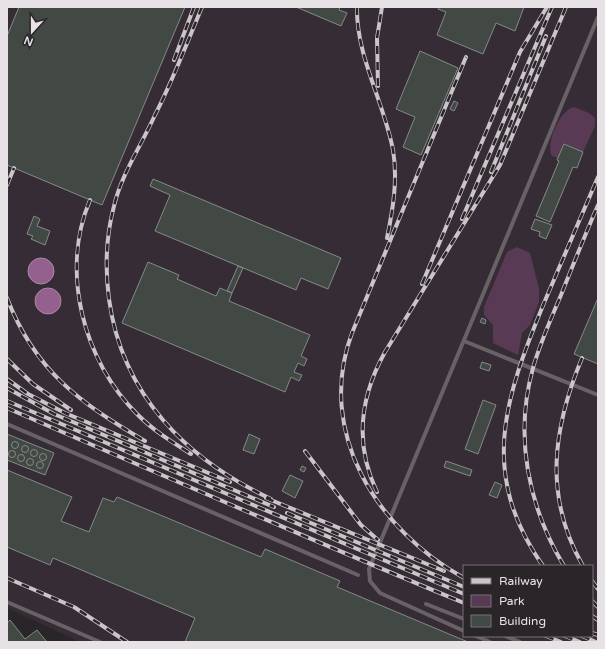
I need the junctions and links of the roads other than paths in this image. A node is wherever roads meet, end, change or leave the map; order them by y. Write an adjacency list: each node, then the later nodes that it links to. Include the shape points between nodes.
1 (598, 17): 2 (lane)
2 (464, 341): 3 (lane); 9 (lane, via 369,569 373,587 389,598)
3 (598, 395)
4 (7, 424): 5 (lane)
5 (358, 575)
6 (7, 602): 12 (lane)
7 (426, 604): 8 (lane)
8 (463, 619)
9 (463, 631)
10 (478, 637): 13 (lane)
11 (508, 637): 14 (lane)
12 (100, 642)
13 (490, 642)
14 (520, 642)

